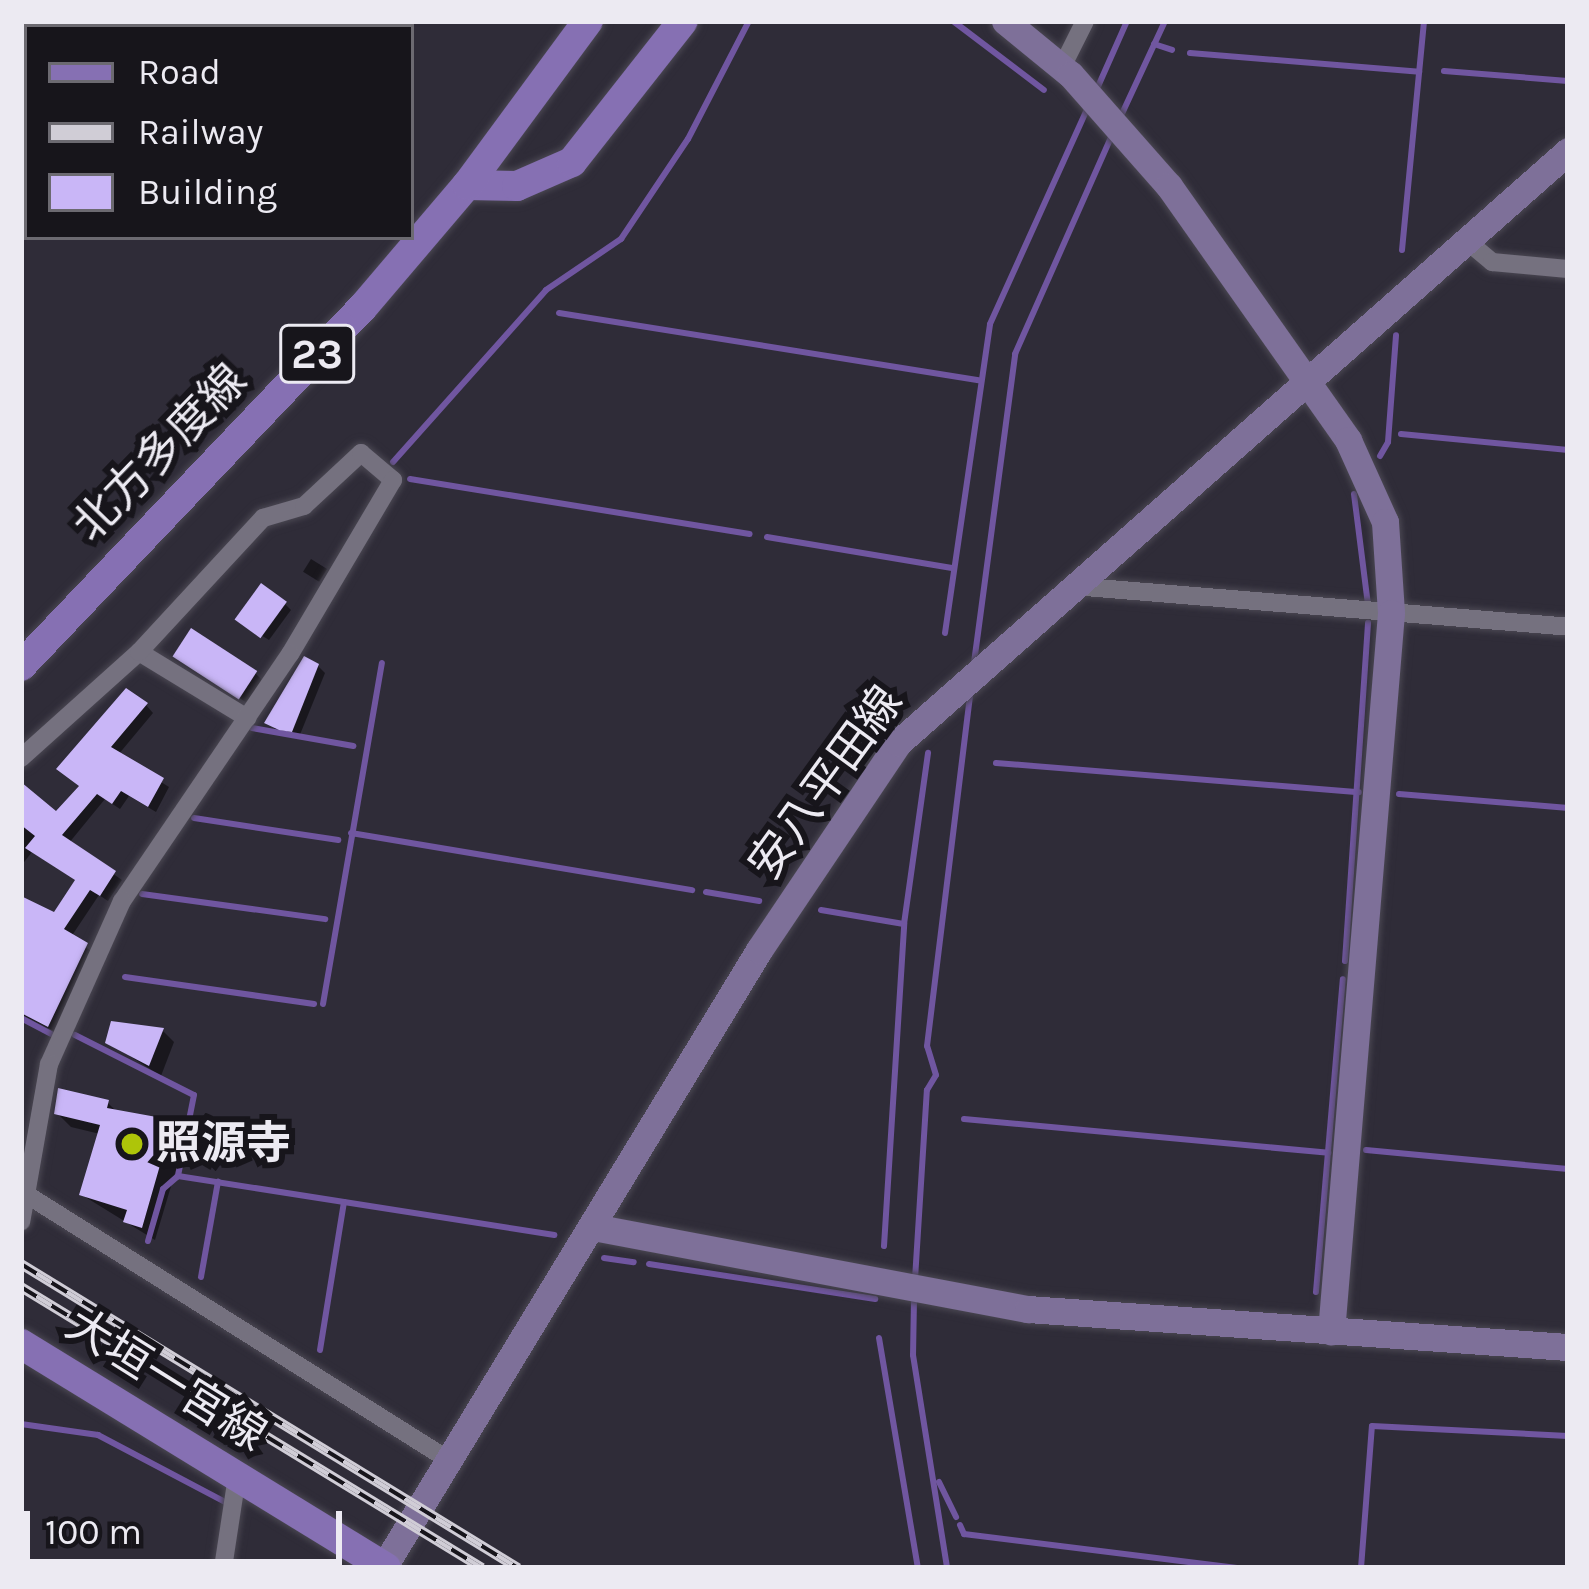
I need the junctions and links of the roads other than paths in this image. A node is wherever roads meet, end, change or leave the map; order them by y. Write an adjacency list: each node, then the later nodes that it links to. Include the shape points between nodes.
1 (588, 21): 7 (main road, 北方多度線 / 23)
2 (683, 21): 7 (main road, via 572,162 518,186)
3 (1005, 21): 5 (street)
4 (1085, 21): 5 (street)
5 (1071, 76): 10 (street, via 1134,146)
6 (1568, 151): 8 (street, 安八平田線)
7 (467, 185): 15 (main road, 北方多度線 / 23, via 363,307)
8 (1467, 241): 9 (street, via 1492,262); 10 (street, 安八平田線)
9 (1568, 269)
10 (1304, 381): 11 (street, 安八平田線); 12 (street, via 1368,474 1385,522)
11 (1069, 586): 12 (street); 20 (street, 安八平田線, via 941,698 825,844)
12 (1391, 613): 13 (street); 21 (street)
13 (1568, 626)
14 (140, 652): 16 (street); 16 (street, via 263,518 304,506 361,453 393,480); 17 (street)
15 (21, 666)
16 (247, 718): 18 (street, via 97,951 50,1064)
17 (21, 758)
18 (22, 1192): 19 (street); 24 (street)
19 (21, 1222)
20 (593, 1227): 21 (street, via 939,1296 1166,1323); 24 (street, 安八平田線)
21 (1331, 1332): 23 (street)
22 (21, 1344): 25 (main road, 大垣一宮線)
23 (1568, 1347)
24 (447, 1459): 27 (street, 安八平田線)
25 (237, 1477): 26 (street); 27 (main road, 大垣一宮線)
26 (223, 1568)
27 (384, 1568)

